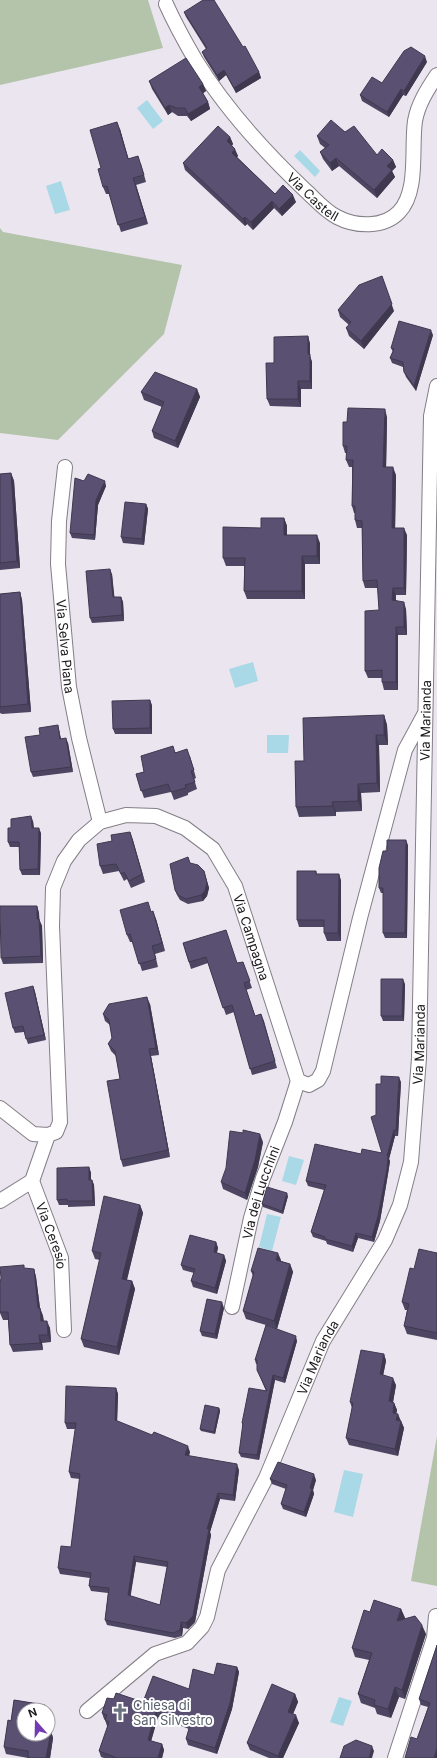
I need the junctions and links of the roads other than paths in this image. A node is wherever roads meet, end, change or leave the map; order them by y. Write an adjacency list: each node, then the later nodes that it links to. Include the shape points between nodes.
1 (166, 4): 2 (street, Via Castell, via 196,62 226,103 285,170 326,209 346,222 381,223 390,219 404,206 411,187 418,110)
2 (437, 75)
3 (437, 386): 5 (street, Via Marianda, via 431,416)
4 (65, 467): 6 (street, Via Selva Piana, via 59,521 58,564 70,687 79,738)
5 (425, 714): 7 (street, via 405,750 360,918 323,1071 318,1080 309,1085); 15 (street, Via Marianda, via 419,1058 411,1162 400,1205 384,1240 323,1341 266,1478 218,1570 207,1617 202,1627 194,1638 182,1646 155,1654)
6 (100, 822): 7 (street, Via Campagna, via 126,815 156,816 185,828 213,850 236,886); 9 (street, Via Campagna, via 79,840 64,860 53,888 52,926 60,1122 56,1132)
7 (298, 1082): 12 (street, Via dei Lucchini, via 251,1218)
8 (0, 1108): 9 (street, via 33,1134)
9 (48, 1135): 10 (street, Via Campagna)
10 (32, 1181): 11 (street); 13 (street, Via Ceresio, via 61,1258)
11 (0, 1201)
12 (232, 1307)
13 (64, 1330)
14 (436, 1616): 16 (street, via 434,1638)
15 (87, 1711)
16 (395, 1758)

